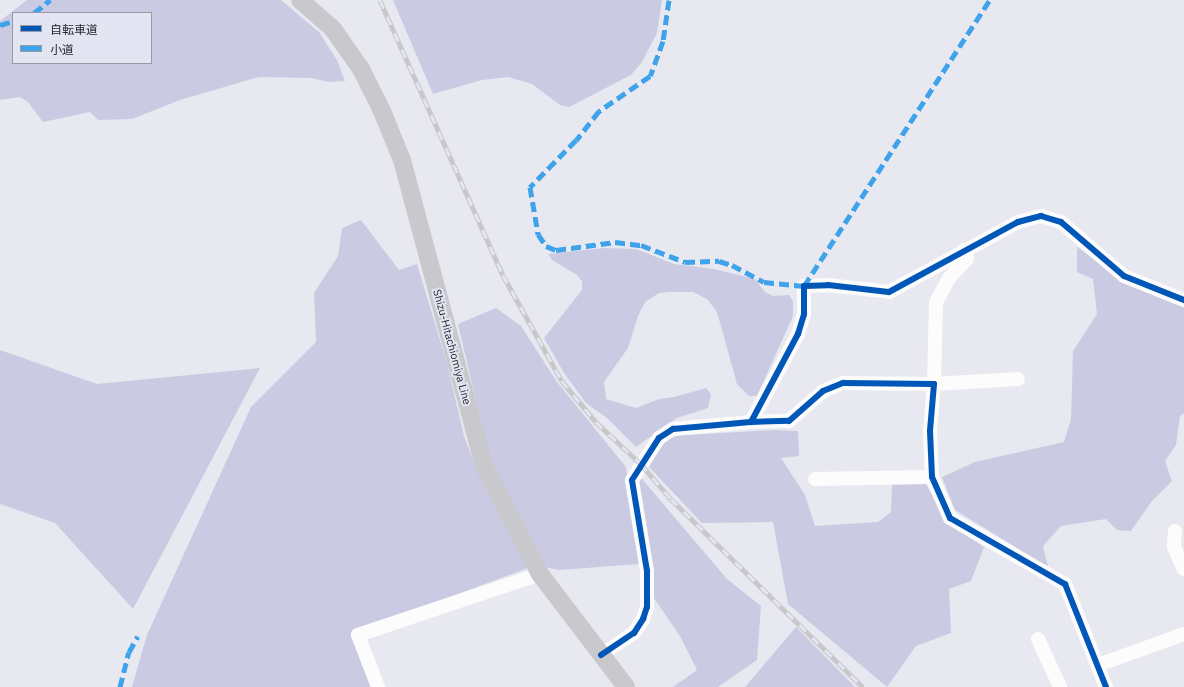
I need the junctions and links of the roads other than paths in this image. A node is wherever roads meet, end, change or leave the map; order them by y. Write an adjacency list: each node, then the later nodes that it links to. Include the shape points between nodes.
1 (300, 0): 11 (main road, Shizu-Hitachiomiya Line, via 333,30 360,69 382,111 402,160 484,466)
2 (964, 250): 3 (street, via 1018,222 1041,216 1061,222 1124,276); 5 (street, via 967,259 949,278 936,302); 6 (street, via 889,292 828,285 804,286 804,314 798,334)
3 (1184, 300)
4 (1018, 379): 5 (street)
5 (934, 384): 6 (street, via 843,383 823,391 789,422); 7 (street, via 930,431)
6 (751, 422): 14 (street, via 673,429 659,438 651,448 632,480 647,571 647,606 643,619 634,633)
7 (932, 477): 8 (street); 15 (street, via 950,518 1065,584)
8 (815, 479)
9 (1175, 531): 10 (street, via 1174,547)
10 (1184, 569)
11 (540, 574): 14 (main road, Shizu-Hitachiomiya Line); 17 (street, via 358,635)
12 (1184, 634): 15 (street)
13 (1038, 639): 19 (street)
14 (601, 655): 18 (main road, Shizu-Hitachiomiya Line)
15 (1098, 665): 16 (street)
16 (1104, 686)
17 (378, 687)
18 (626, 687)
19 (1060, 687)

